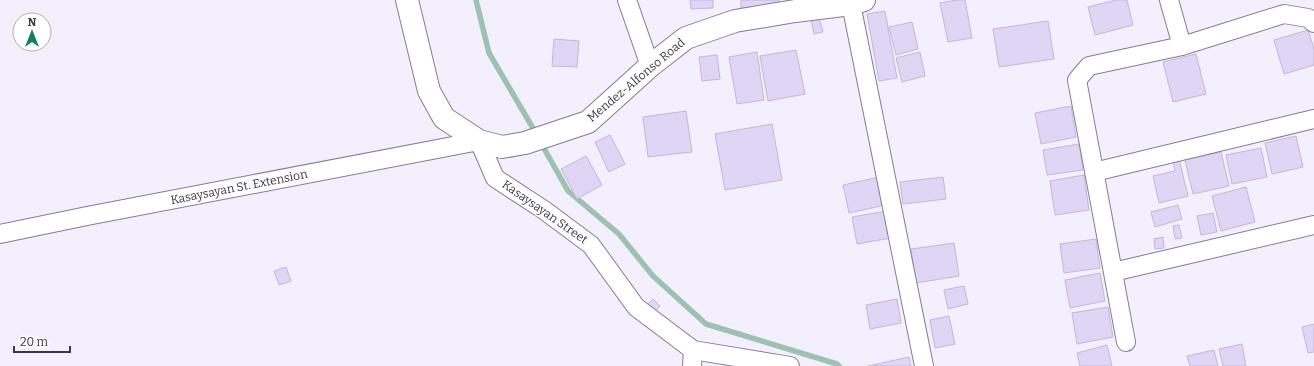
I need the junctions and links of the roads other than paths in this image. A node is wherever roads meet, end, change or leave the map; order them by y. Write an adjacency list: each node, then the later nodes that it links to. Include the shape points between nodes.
1 (407, 0): 9 (main road, Mendez-Alfonso Road, via 430,91 444,118)
2 (627, 0): 7 (street)
3 (1169, 0): 6 (street)
4 (857, 2): 7 (main road, Mendez-Alfonso Road, via 735,21 686,38); 17 (street)
5 (1314, 23): 6 (street, via 1308,18 1284,14)
6 (1182, 46): 10 (street, via 1089,66 1077,80)
7 (650, 66): 9 (main road, Mendez-Alfonso Road, via 588,122 525,143 502,147)
8 (1314, 119): 10 (street)
9 (479, 141): 12 (street, Kasaysayan St. Extension); 15 (street, Kasaysayan Street, via 495,178 591,245 636,307)
10 (1094, 172): 13 (street)
11 (1314, 225): 13 (street)
12 (0, 234)
13 (1113, 272): 14 (street)
14 (1126, 342)
15 (692, 358): 16 (street)
16 (790, 366)
17 (924, 366)

